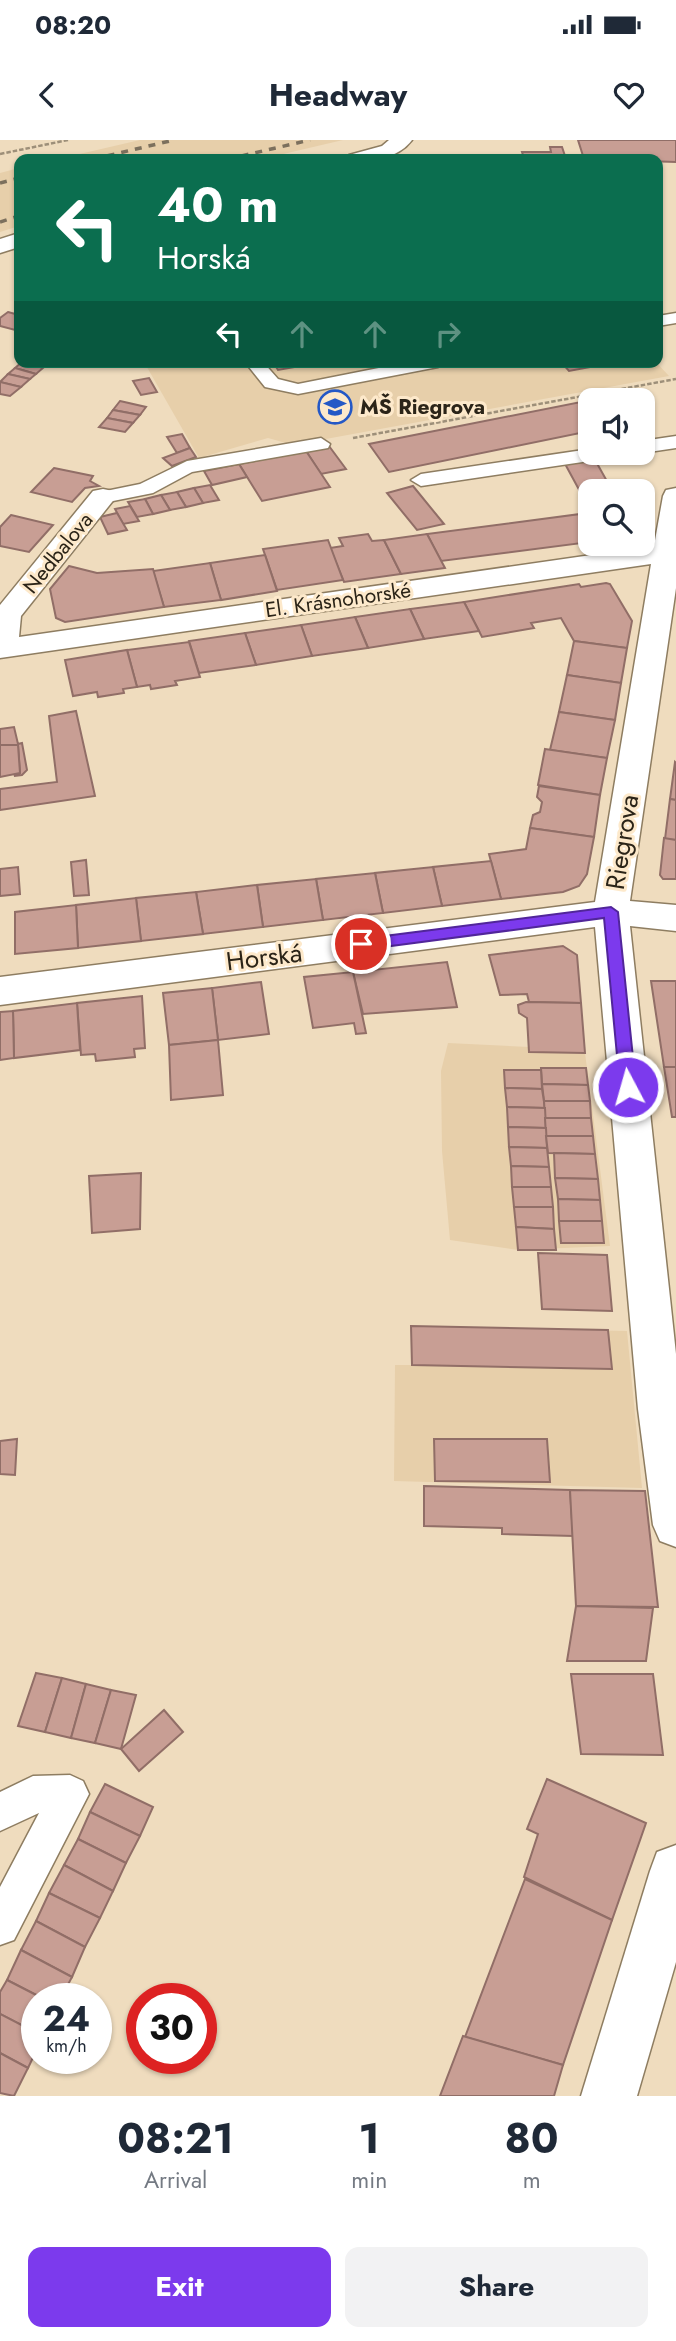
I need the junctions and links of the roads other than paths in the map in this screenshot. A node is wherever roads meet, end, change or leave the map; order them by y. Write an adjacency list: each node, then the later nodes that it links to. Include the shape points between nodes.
1 (402, 140): 2 (street)
2 (374, 154)
3 (258, 368): 4 (lane, via 275,386 299,389)
4 (407, 368)
5 (676, 442): 7 (lane)
6 (321, 444): 11 (lane, via 187,467 146,489)
7 (655, 445)
8 (578, 457): 9 (lane)
9 (421, 480)
10 (676, 495): 12 (street, Riegrova)
11 (103, 497): 13 (street, Nedbalova, via 7,615)
12 (672, 553): 13 (street, El. Krásnohorské); 14 (street, Riegrova)
13 (1, 649)
14 (611, 912): 15 (street, Horská); 16 (street, Horská); 17 (street, Riegrova, via 660,1409)
15 (676, 918)
16 (0, 991)
17 (676, 1525)
18 (0, 1812): 20 (lane, via 33,1795 70,1794)
19 (676, 1871): 21 (street)
20 (0, 1926)
21 (609, 2096)

